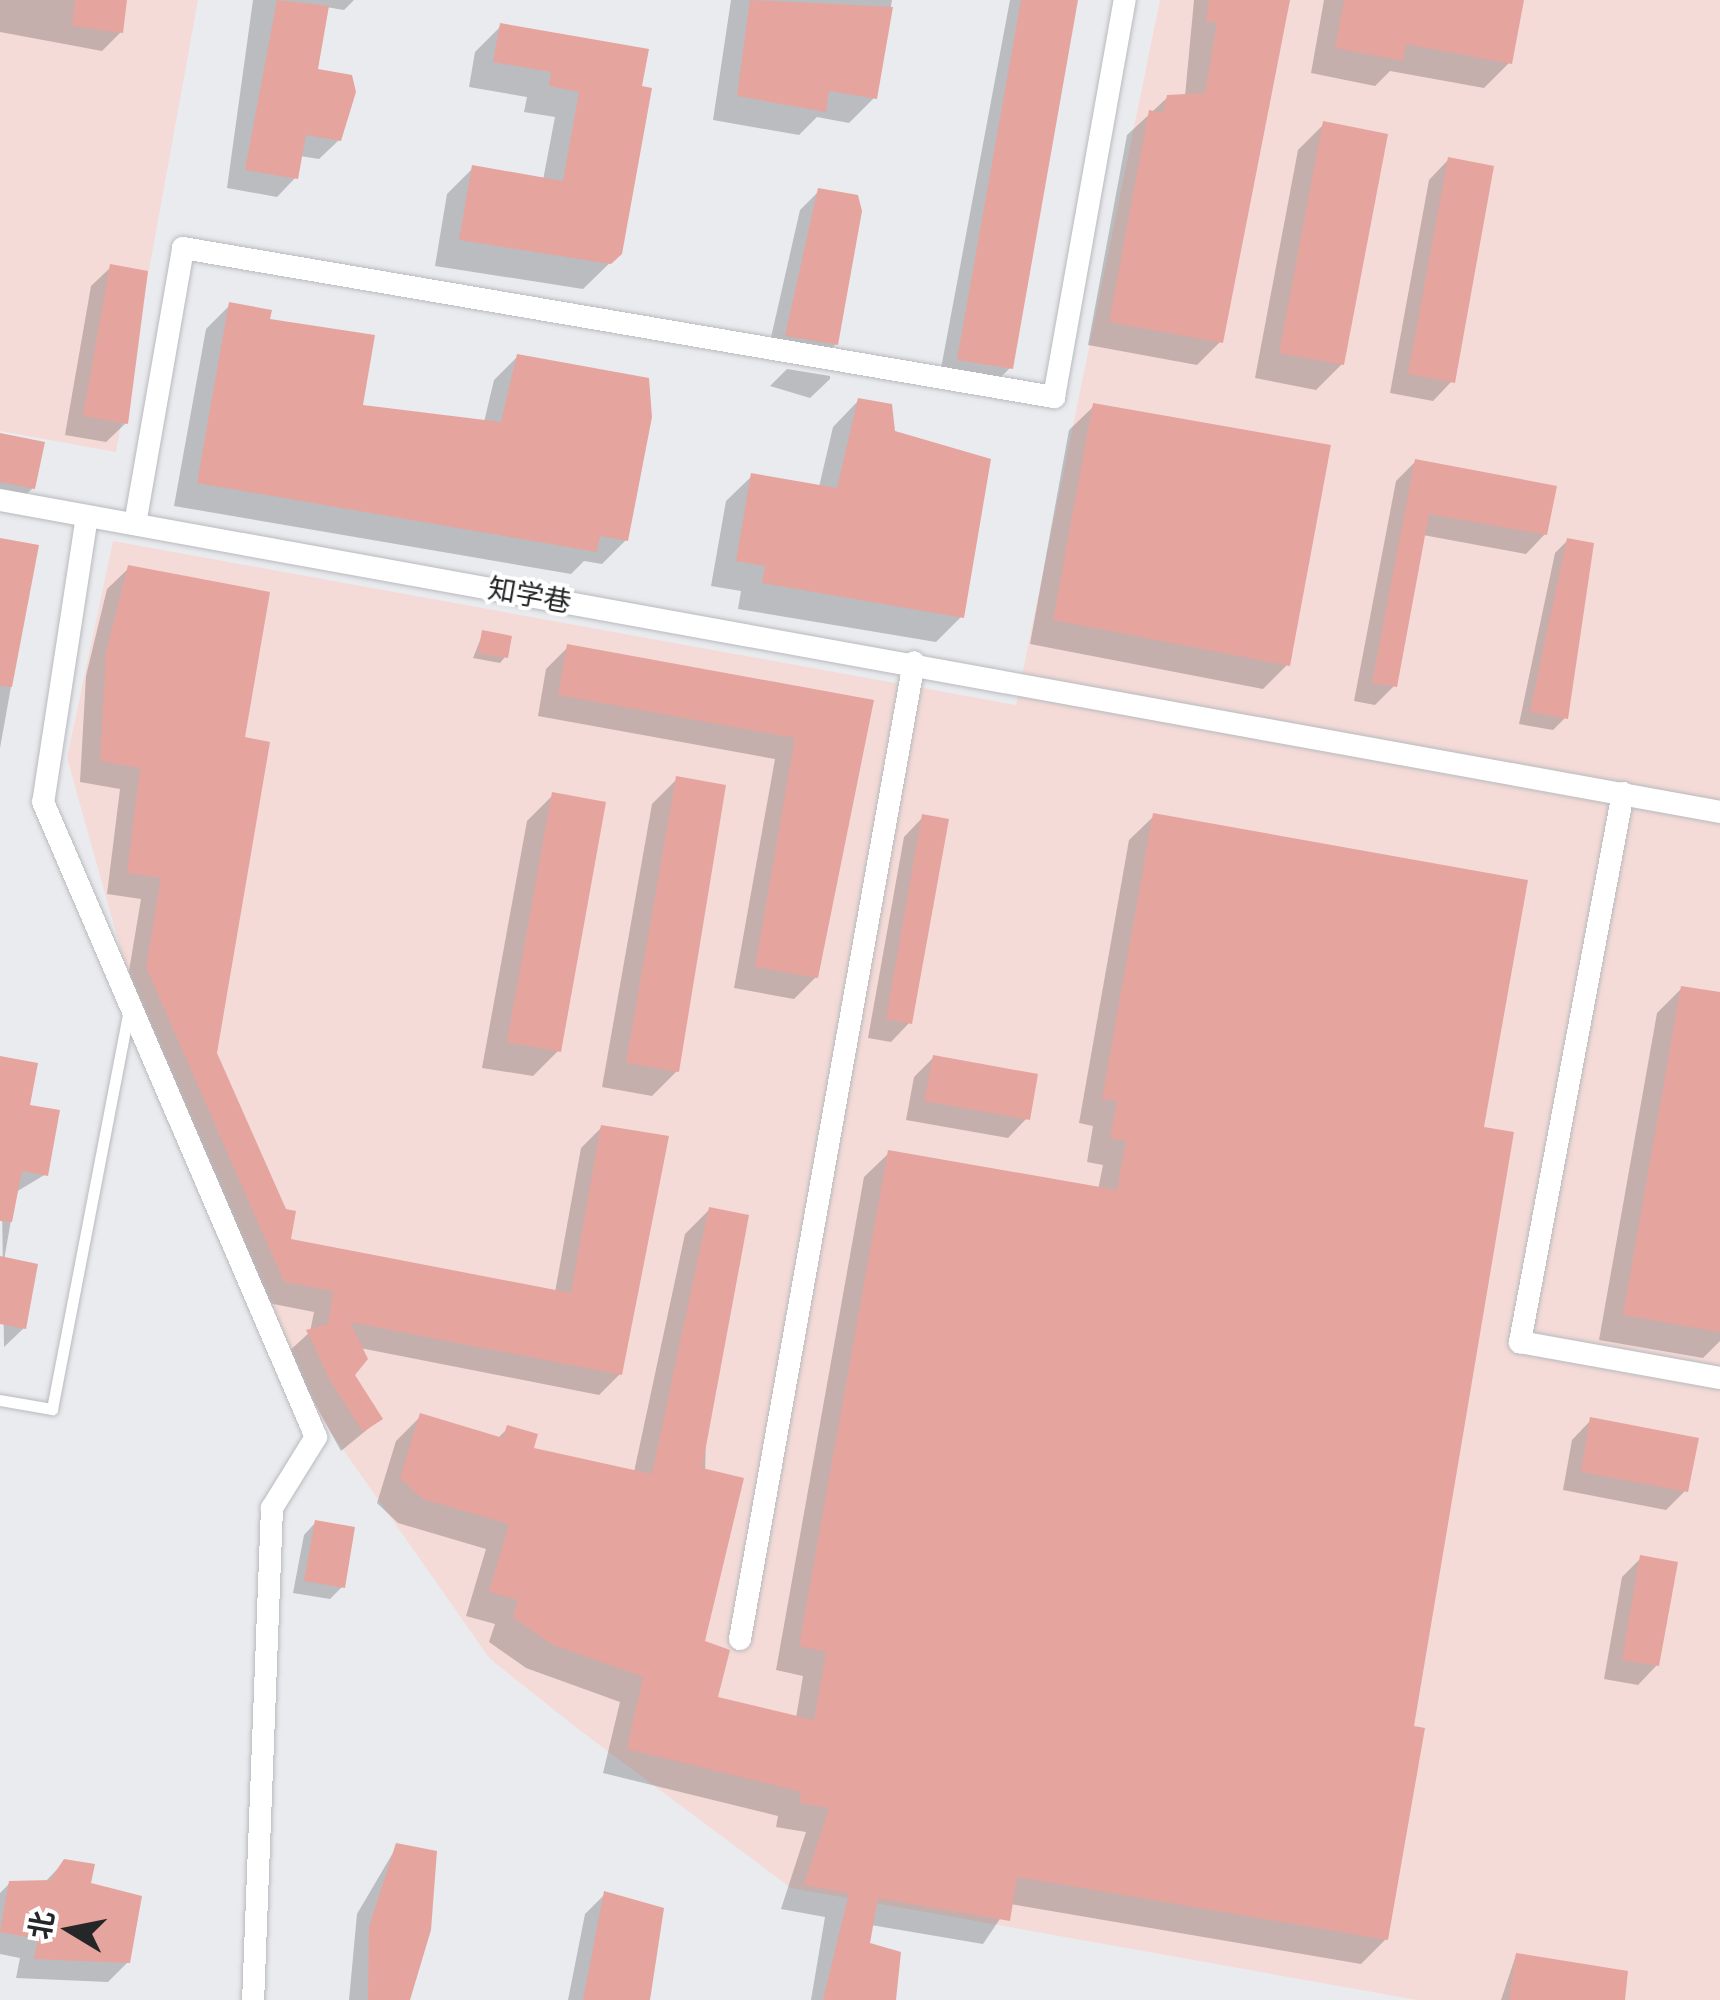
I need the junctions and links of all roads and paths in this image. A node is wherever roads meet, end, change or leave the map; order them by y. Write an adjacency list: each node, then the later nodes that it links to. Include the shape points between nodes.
1 (1125, 0): 4 (street, via 1054,397 183,248)
2 (0, 500): 3 (street, 知学巷)
3 (87, 516): 4 (street, 知学巷); 8 (street, via 43,802)
4 (135, 524): 5 (street, 知学巷)
5 (914, 662): 6 (street, 知学巷); 11 (street)
6 (1623, 794): 7 (street, 知学巷); 9 (street, via 1520,1342)
7 (1720, 812)
8 (131, 1001): 10 (lane, via 52,1410); 12 (street, via 316,1437 272,1508)
9 (1720, 1378)
10 (0, 1400)
11 (740, 1639)
12 (253, 2000)

